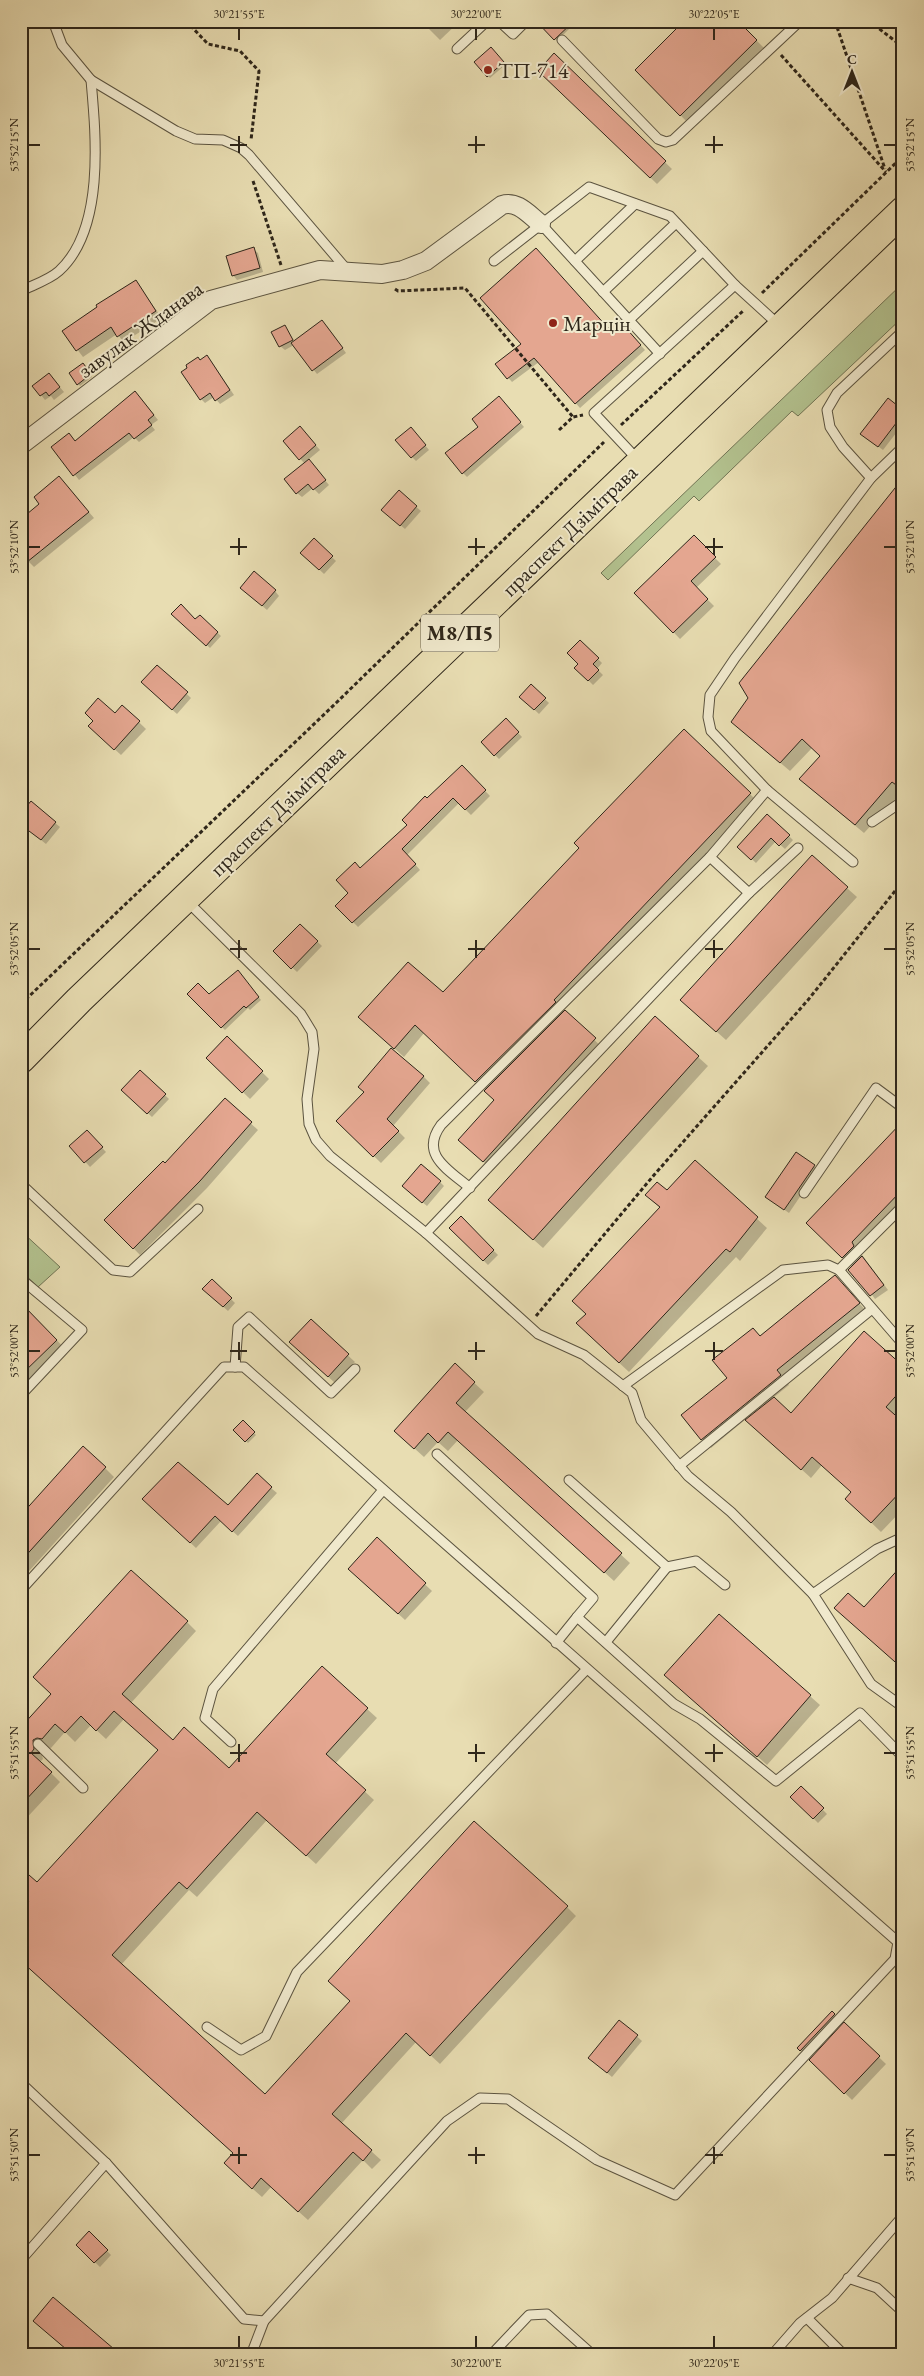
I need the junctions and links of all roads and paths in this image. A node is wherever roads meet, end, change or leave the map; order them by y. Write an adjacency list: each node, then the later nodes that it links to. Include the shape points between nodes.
1 (53, 21): 12 (lane, via 62,45)
2 (487, 21): 11 (lane)
3 (498, 21): 4 (lane, via 513,34)
4 (526, 21)
5 (800, 21): 9 (lane)
6 (835, 21): 14 (path)
7 (869, 21): 10 (path)
8 (562, 40): 9 (lane, via 658,139 666,142 673,140)
9 (775, 47): 14 (path)
10 (903, 47)
11 (457, 49)
12 (92, 80): 22 (lane, via 176,131 195,139 223,140 241,148 255,160); 25 (lane, via 96,136 94,187 85,228 71,256 58,272)
13 (903, 156): 14 (path)
14 (886, 172): 27 (path)
15 (635, 204): 17 (lane, via 670,216); 18 (lane, via 589,187); 21 (lane)
16 (903, 211): 29 (main road, праспект Дзімітрава / М8/П5)
17 (676, 223): 19 (lane); 26 (lane)
18 (541, 224): 20 (lane); 21 (lane); 23 (street, завулак Жданава, via 516,204 508,203 426,261)
19 (703, 251): 24 (lane); 28 (lane)
20 (494, 261)
21 (574, 261): 26 (lane)
22 (349, 271): 23 (street, завулак Жданава); 36 (street, завулак Жданава, via 320,270 211,300)
23 (382, 274): 33 (path, via 398,291 465,288)
24 (735, 285): 27 (lane); 31 (lane)
25 (21, 291)
26 (603, 292): 28 (lane)
27 (753, 302): 29 (lane); 35 (path)
28 (629, 320): 31 (lane)
29 (782, 327): 38 (main road, праспект Дзімітрава / М8/П5)
30 (903, 332): 39 (lane, via 836,393 828,410 830,427)
31 (660, 354): 32 (lane)
32 (594, 413): 33 (path); 35 (lane)
33 (573, 417): 34 (path)
34 (559, 430)
35 (612, 434): 38 (lane); 49 (path, via 336,704)
36 (21, 445)
37 (903, 447): 39 (lane)
38 (640, 462): 48 (main road, праспект Дзімітрава / М8/П5)
39 (871, 478): 40 (lane, via 710,695 708,717 711,731)
40 (767, 790): 44 (lane); 45 (lane)
41 (903, 801): 42 (lane)
42 (872, 822)
43 (798, 848): 47 (lane)
44 (710, 857): 47 (lane); 53 (lane, via 434,1134 432,1147 436,1159)
45 (854, 862)
46 (903, 881): 61 (path, via 808,1000)
47 (749, 892): 53 (lane)
48 (185, 899): 50 (main road, праспект Дзімітрава / М8/П5); 57 (lane, via 301,1014 312,1032 314,1050 307,1099 309,1124 316,1140 330,1156)
49 (21, 1004)
50 (21, 1059)
51 (903, 1108): 54 (lane, via 876,1088)
52 (21, 1184): 56 (lane, via 113,1270 130,1272)
53 (470, 1188): 57 (lane)
54 (804, 1193)
55 (903, 1206): 58 (lane)
56 (198, 1209)
57 (426, 1233): 61 (lane)
58 (839, 1270): 60 (lane); 65 (lane, via 828,1266 784,1270)
59 (21, 1279): 66 (lane, via 82,1330)
60 (872, 1309): 62 (lane); 68 (lane)
61 (528, 1325): 65 (lane, via 538,1334 584,1355)
62 (903, 1344)
63 (235, 1367): 64 (lane, via 238,1327 249,1317 331,1394); 70 (lane, via 244,1367); 74 (lane, via 224,1366)
64 (355, 1369)
65 (623, 1386): 68 (lane, via 632,1394 641,1420)
66 (21, 1395)
67 (437, 1454): 76 (lane, via 593,1598)
68 (680, 1466): 75 (lane)
69 (569, 1480): 72 (lane)
70 (383, 1490): 78 (lane); 81 (lane, via 213,1689 204,1718)
71 (903, 1537): 75 (lane, via 877,1549)
72 (667, 1567): 73 (lane, via 696,1561); 77 (lane)
73 (725, 1585)
74 (21, 1590)
75 (813, 1594): 80 (lane, via 871,1684)
76 (577, 1617): 77 (lane); 78 (lane)
77 (606, 1642): 83 (lane, via 674,1704 700,1719 776,1782 860,1713)
78 (556, 1643): 79 (lane)
79 (586, 1670): 85 (lane, via 898,1942); 86 (lane, via 297,1972 266,2036 241,2050)
80 (903, 1707)
81 (231, 1742)
82 (38, 1744): 84 (lane)
83 (903, 1757)
84 (83, 1788)
85 (900, 1952): 94 (lane, via 675,2196 598,2160 508,2099 480,2098 446,2121)
86 (207, 2027)
87 (21, 2083): 88 (lane)
88 (106, 2163): 90 (lane); 94 (lane, via 244,2318)
89 (903, 2216): 91 (lane)
90 (21, 2260)
91 (848, 2278): 92 (lane, via 877,2288); 93 (lane, via 832,2298)
92 (903, 2312)
93 (807, 2318): 98 (lane); 99 (lane)
94 (264, 2321): 95 (lane)
95 (251, 2355)
96 (491, 2355): 97 (lane, via 529,2315 547,2314)
97 (593, 2355)
98 (772, 2355)
99 (844, 2355)

